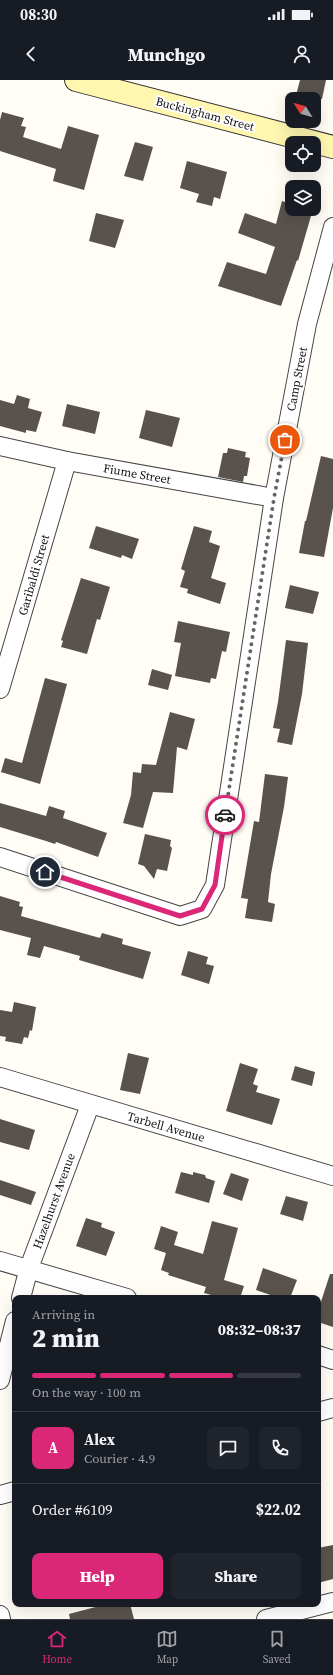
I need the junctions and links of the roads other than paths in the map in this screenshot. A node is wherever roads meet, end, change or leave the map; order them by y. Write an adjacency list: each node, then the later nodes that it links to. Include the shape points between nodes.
1 (76, 80): 2 (main road, Buckingham Street)
2 (333, 147)
3 (333, 227): 6 (street, Camp Street, via 307,324)
4 (0, 446): 5 (street, Fiume Street)
5 (67, 461): 6 (street, Fiume Street); 7 (street, Garibaldi Street)
6 (274, 498): 8 (street, Camp Street, via 215,885 202,909 180,916)
7 (0, 689)
8 (0, 857)
9 (0, 1077): 10 (street, Tarbell Avenue)
10 (90, 1105): 11 (street, Tarbell Avenue); 13 (street, Hazelhurst Avenue)
11 (333, 1176)
12 (0, 1261): 13 (street)
13 (29, 1268): 14 (street, Hazelhurst Avenue); 15 (street)
14 (22, 1295)
15 (117, 1295)
16 (12, 1333): 19 (street)
17 (321, 1356): 18 (street)
18 (333, 1360)
19 (0, 1380)
20 (333, 1408): 21 (street)
21 (321, 1411)
22 (12, 1492): 23 (street)
23 (0, 1495)
24 (333, 1602): 25 (street)
25 (321, 1605)
26 (313, 1607): 29 (street)
27 (0, 1615): 28 (street)
28 (1, 1619)
29 (266, 1619)

